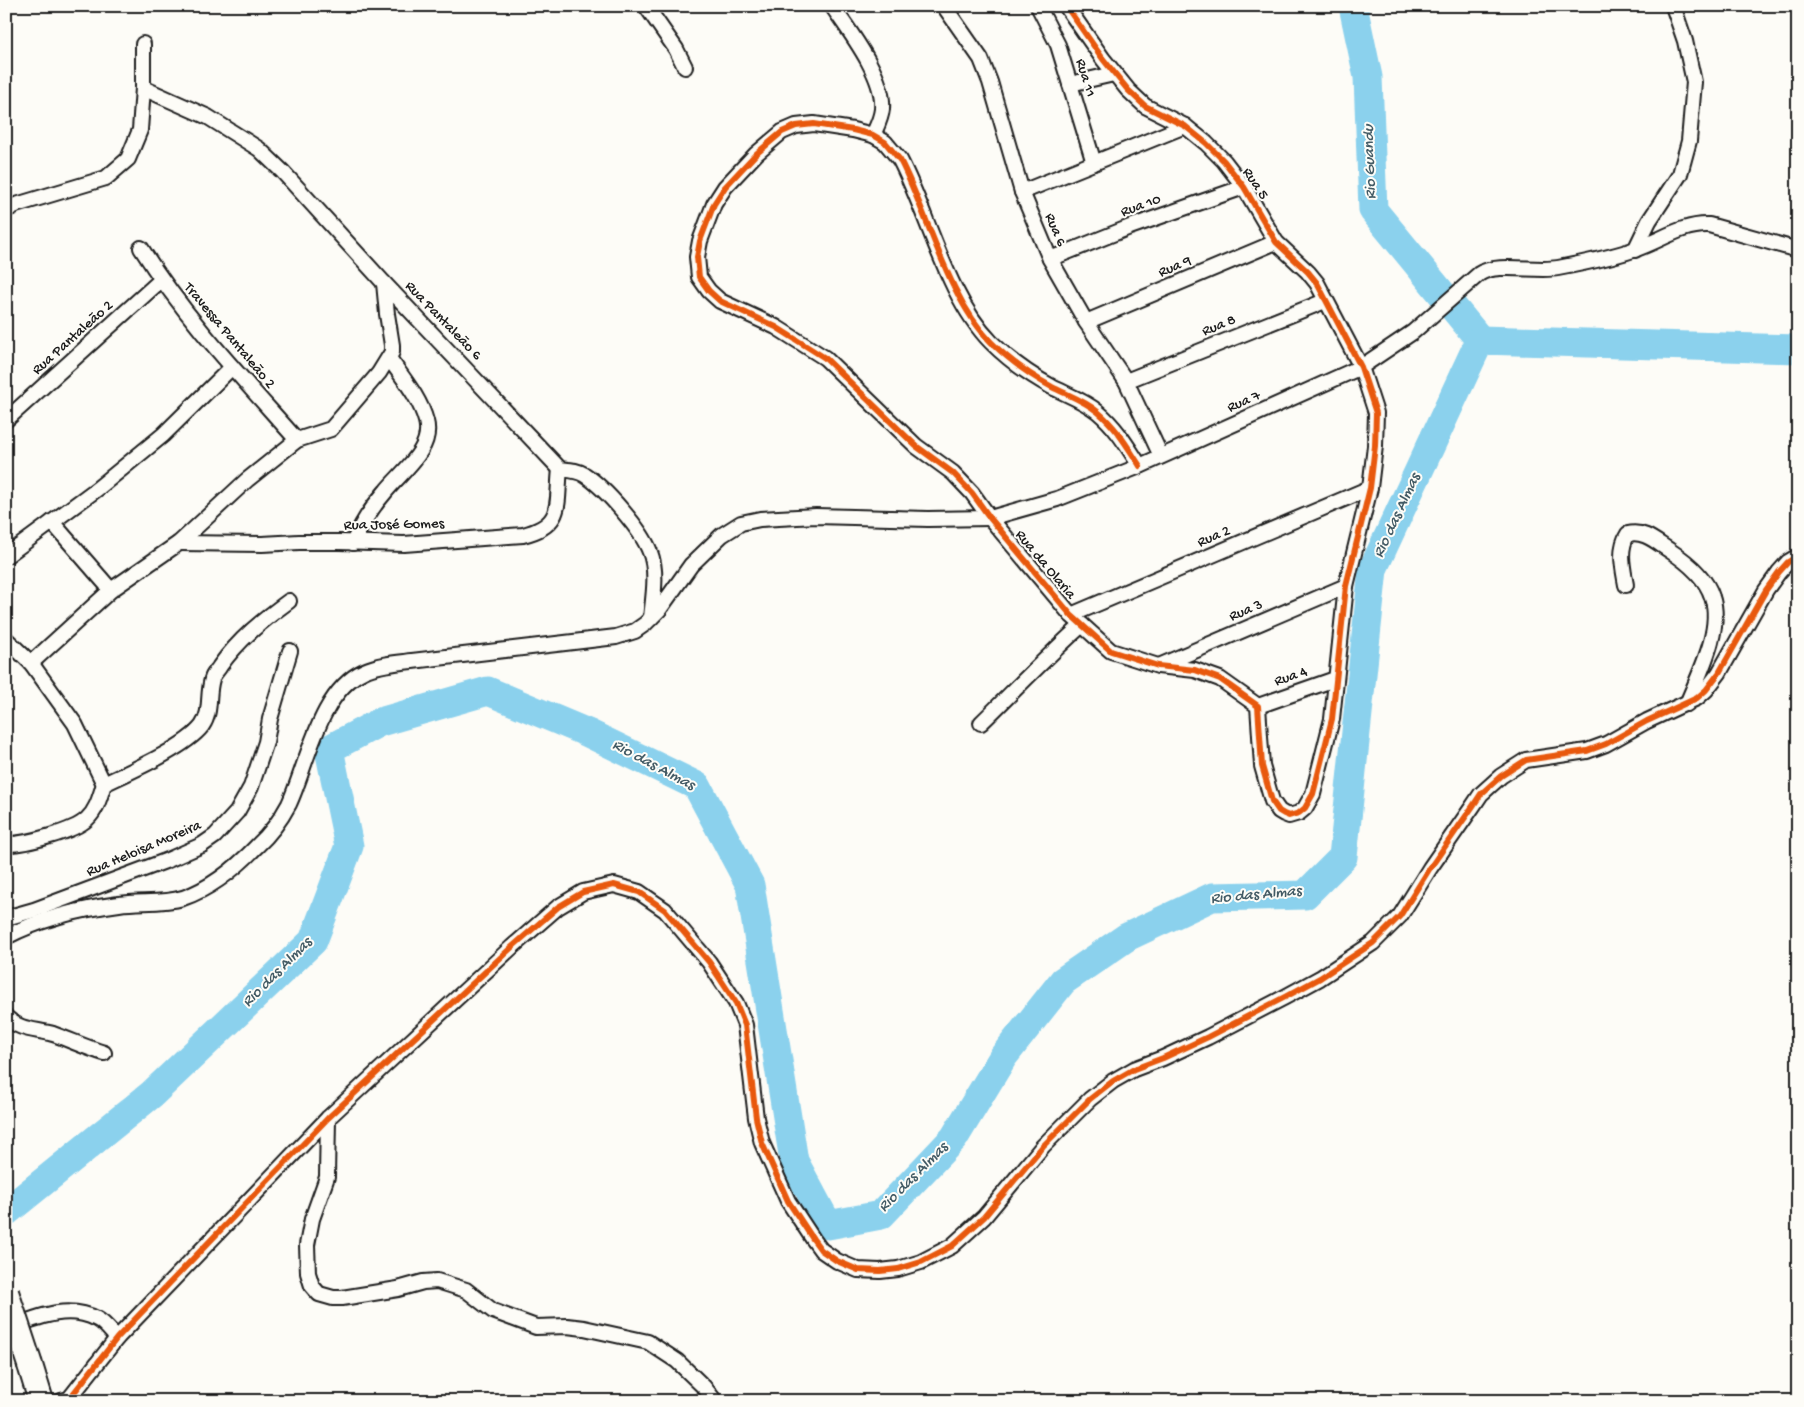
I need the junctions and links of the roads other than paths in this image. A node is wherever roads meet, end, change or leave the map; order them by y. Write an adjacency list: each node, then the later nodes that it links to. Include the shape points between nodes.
1 (646, 6): 8 (street, via 676,49)
2 (832, 6): 13 (street, via 863,52 876,80 882,108)
3 (944, 6): 16 (street, Rua 6, via 981,59)
4 (1038, 6): 10 (street, Rua 11, via 1058,45)
5 (1066, 6): 9 (street, Rua 5)
6 (1673, 6): 20 (street, via 1685,40 1694,82 1689,141 1680,174)
7 (143, 44): 11 (street)
8 (684, 67)
9 (1114, 74): 10 (street); 12 (street, Rua 5, via 1145,106)
10 (1070, 84): 14 (street, Rua 11)
11 (143, 88): 17 (street, via 140,130 128,159 106,178); 24 (street, Rua Pantaleão 6, via 208,117 259,149)
12 (1185, 126): 14 (street); 15 (street, Rua 5, via 1224,161)
13 (874, 135): 34 (street, via 885,142 900,160 958,294 980,330 1012,362 1097,411 1124,439); 37 (street, Rua da Olaria, via 814,124 782,132 739,172 714,204 700,241 697,257 699,277 720,301 776,327 825,358 916,446 954,473)
14 (1094, 163): 16 (street)
15 (1244, 186): 18 (street, Rua 5); 22 (street, Rua 10)
16 (1022, 192): 22 (street, Rua 6)
17 (6, 210)
18 (1276, 242): 25 (street, Rua 5, via 1308,272); 26 (street, Rua 9)
19 (141, 248): 23 (street, Travessa Pantaleão 2)
20 (1635, 250): 21 (street, Rua 7, via 1696,225 1709,225); 29 (street, Rua 7, via 1554,268 1489,268 1413,332)
21 (1798, 250)
22 (1050, 259): 26 (street, Rua 6)
23 (161, 280): 28 (street, Travessa Pantaleão 2); 31 (street, Rua Pantaleão 2)
24 (384, 284): 27 (street, via 392,345); 35 (street, Rua Pantaleão 6)
25 (1325, 301): 29 (street, Rua 5); 30 (street, Rua 8)
26 (1086, 322): 30 (street, Rua 6)
27 (389, 358): 32 (street, via 331,429); 40 (street, via 419,404 426,421 425,442 419,455 385,492)
28 (232, 367): 32 (street, Travessa Pantaleão 2); 38 (street, via 163,435)
29 (1361, 367): 33 (street, Rua 7); 36 (street, Rua 5, via 1376,412)
30 (1126, 381): 33 (street, Rua 6)
31 (6, 420)
32 (298, 440): 39 (street, via 247,480)
33 (1161, 456): 34 (street, Rua 7)
34 (1140, 466): 37 (street, Rua 7, via 1057,498)
35 (560, 468): 40 (street, Rua José Gomes, via 556,511 551,522 535,532 404,544); 48 (street, Rua Pantaleão 6, via 576,470 592,481 644,540 653,562)
36 (1370, 488): 44 (street); 47 (street, Rua 2)
37 (990, 518): 47 (street, Rua da Olaria); 48 (street, Rua 7, via 816,516 741,523 722,535 691,565)
38 (52, 522): 41 (street); 45 (street)
39 (179, 543): 40 (street, Rua José Gomes); 45 (street)
40 (353, 543)
41 (6, 556)
42 (1798, 556): 55 (street, via 1778,572 1712,683)
43 (1626, 585): 55 (street, via 1623,542 1628,534 1636,532 1648,536 1696,570 1713,598 1714,627)
44 (1346, 586): 53 (street, Rua 3); 54 (street)
45 (111, 590): 52 (street)
46 (288, 601): 58 (street, via 231,650 212,678 208,713 195,733 152,761)
47 (1071, 615): 49 (street, Rua da Olaria)
48 (651, 618): 61 (street, Rua 7, via 635,632 616,637 412,660 363,671 336,694 328,708 281,816 258,846 231,871 182,898 103,906 23,928)
49 (1082, 625): 53 (street, Rua da Olaria, via 1111,650); 57 (street)
50 (6, 639): 52 (street)
51 (290, 651): 60 (street, Rua Heloisa Moreira, via 251,787 237,812 215,836 168,860)
52 (31, 662): 58 (street, via 75,724)
53 (1158, 666): 56 (street, Rua da Olaria, via 1194,670 1220,678)
54 (1335, 679): 56 (street, Rua 4); 56 (street, via 1332,720 1313,794 1299,813 1284,814 1272,801 1262,766)
55 (1687, 704): 64 (street, via 1606,744 1587,751 1526,760 1501,776 1472,806 1400,916 1373,943 1285,997 1113,1081 1043,1146 984,1217 952,1246 921,1262 898,1269 858,1270 837,1261 812,1239 788,1201 762,1143 745,1026 736,1003 709,962 665,910 639,892 614,886 584,892 558,907)
56 (1258, 706)
57 (981, 723)
58 (104, 784): 59 (street, via 98,804 87,820 60,834)
59 (6, 844)
60 (6, 918)
61 (6, 937)
62 (6, 1017): 63 (street, via 23,1029 52,1034)
63 (104, 1053)
64 (328, 1118): 67 (street); 70 (street, via 327,1177 312,1219 307,1245 308,1273 319,1294 342,1298 437,1281 466,1290 493,1311 536,1327 584,1328 648,1342 677,1361)
65 (6, 1292): 69 (highway, bridge)
66 (6, 1329): 67 (street, via 60,1312 97,1319)
67 (117, 1338): 68 (street)
68 (67, 1400)
69 (41, 1401)
70 (715, 1401)

